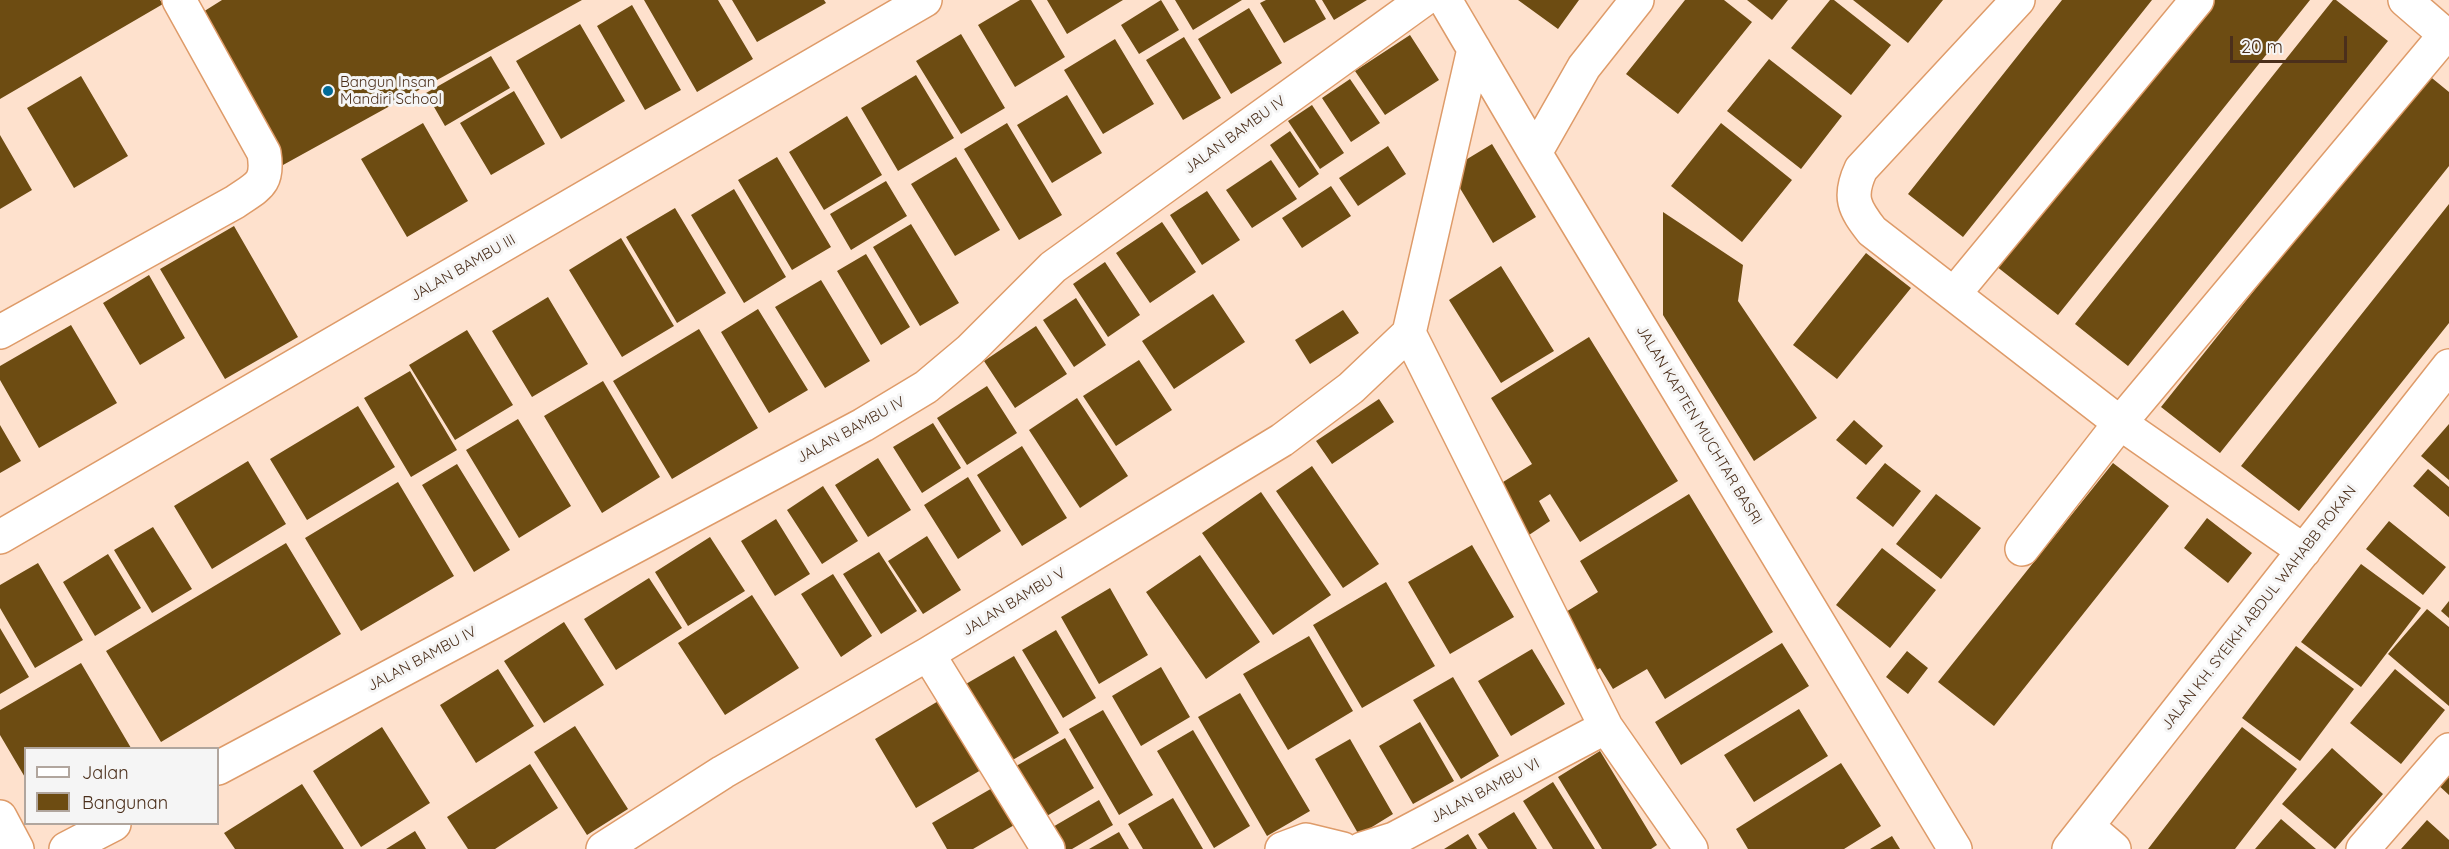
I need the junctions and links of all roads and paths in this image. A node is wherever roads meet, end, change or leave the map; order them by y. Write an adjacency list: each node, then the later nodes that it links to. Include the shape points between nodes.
1 (179, 0): 13 (street, via 264,153 266,174 261,183 235,202)
2 (925, 0): 17 (street, JALAN BAMBU III)
3 (1423, 0): 23 (street, JALAN BAMBU IV, via 1053,267 970,350 926,387 863,425)
4 (1445, 0): 10 (street, JALAN KAPTEN MUCHTAR BASRI)
5 (1637, 0): 11 (street, via 1584,67)
6 (2018, 0): 12 (street, via 1861,169 1854,183 1852,196 1872,231)
7 (2197, 0): 12 (street)
8 (2404, 0): 9 (street)
9 (2447, 36): 16 (street)
10 (1474, 49): 11 (street, JALAN KAPTEN MUCHTAR BASRI); 14 (street)
11 (1535, 153): 35 (street, JALAN KAPTEN MUCHTAR BASRI)
12 (1954, 294): 16 (street)
13 (0, 333)
14 (1409, 333): 20 (street, JALAN BAMBU V, via 1351,388 1282,440); 21 (street)
15 (2449, 366): 19 (street, JALAN KH. SYEIKH ABDUL WAHABB ROKAN)
16 (2120, 423): 18 (street); 19 (street)
17 (0, 537)
18 (2022, 549)
19 (2304, 551): 26 (street, JALAN KH. SYEIKH ABDUL WAHABB ROKAN)
20 (928, 654): 29 (street, JALAN BAMBU V, via 723,772); 30 (street)
21 (1606, 727): 33 (street, JALAN BAMBU VI, via 1394,839); 34 (street)
22 (2449, 750): 37 (street)
23 (219, 767)
24 (0, 817): 27 (street)
25 (112, 825): 28 (street)
26 (2078, 838): 36 (street)
27 (17, 849)
28 (66, 849)
29 (603, 849)
30 (1048, 849)
31 (1282, 849): 32 (street, via 1306,840)
32 (1343, 849)
33 (1362, 849)
34 (1691, 849)
35 (1955, 849)
36 (2114, 849)
37 (2363, 849)

